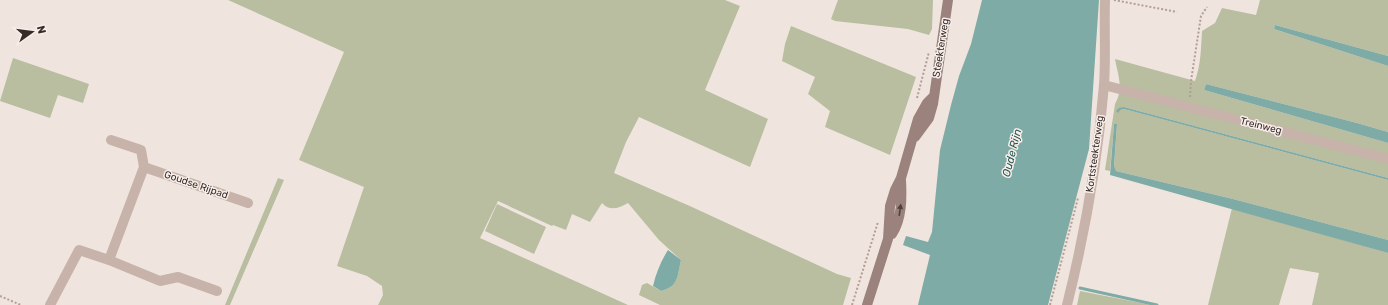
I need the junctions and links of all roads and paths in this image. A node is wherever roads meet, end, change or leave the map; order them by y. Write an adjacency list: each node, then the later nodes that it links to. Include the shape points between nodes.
1 (948, 0): 18 (main road, Steekterweg, via 934,96 918,119 901,178 900,213 895,229 888,239)
2 (1105, 0): 6 (street, Kortsteekterweg)
3 (1114, 0): 5 (path)
4 (1207, 7): 7 (path, via 1201,16 1191,81)
5 (1177, 12)
6 (1104, 85): 7 (street, Treinweg); 20 (street, Kortsteekterweg, via 1086,222)
7 (1190, 108): 9 (street, Treinweg)
8 (111, 140): 10 (street, via 141,150)
9 (1388, 159)
10 (144, 167): 12 (street, Goudse Rijpad); 13 (street)
11 (1079, 198): 19 (path)
12 (248, 203)
13 (109, 260): 14 (street, via 160,281 178,277); 17 (street, via 79,250)
14 (217, 291)
15 (0, 296): 16 (path)
16 (20, 305)
17 (50, 305)
18 (867, 305)
19 (1050, 305)
20 (1067, 305)

